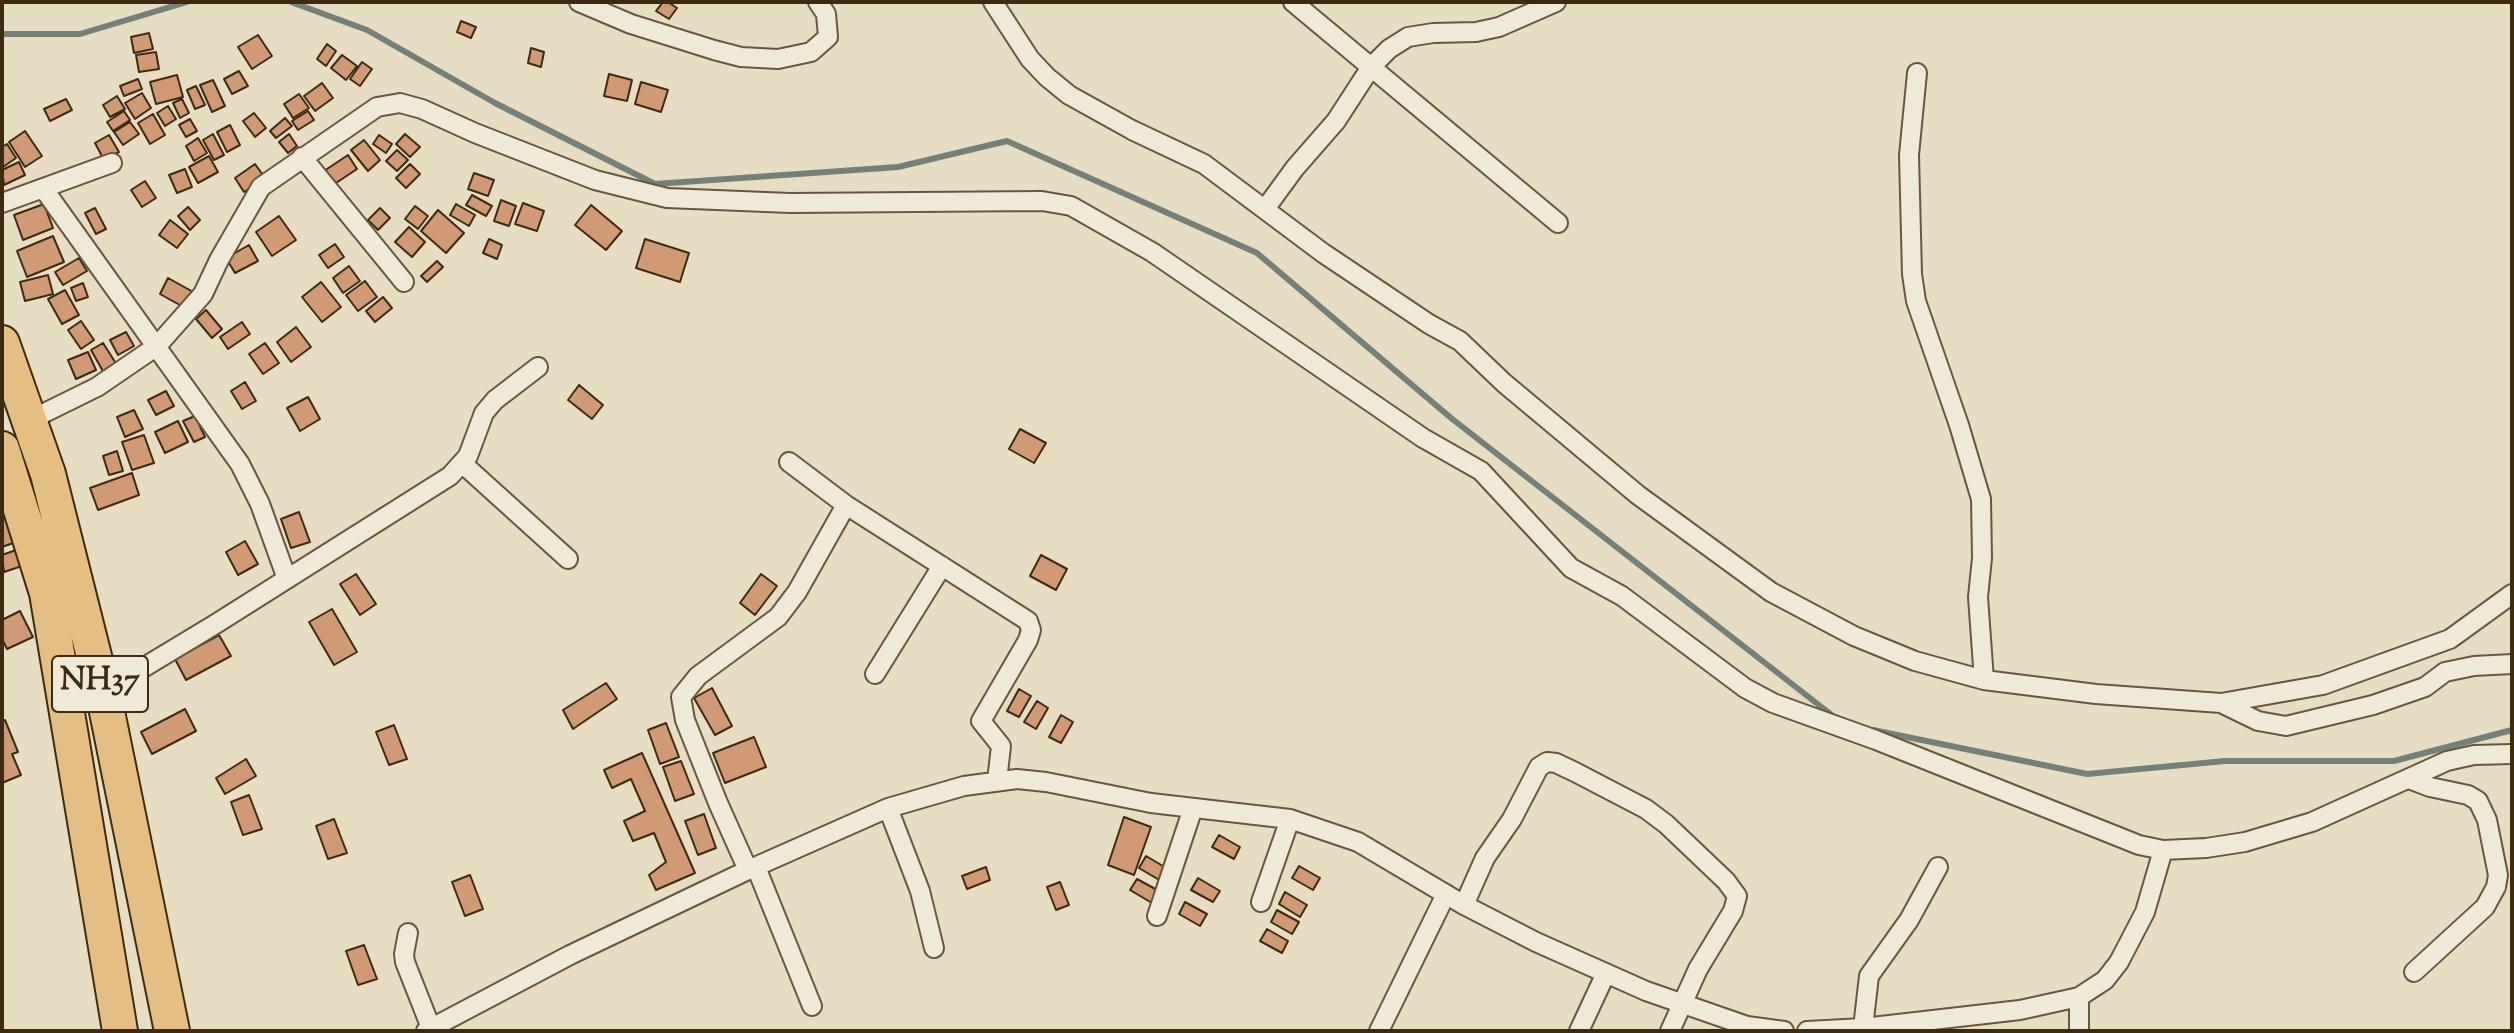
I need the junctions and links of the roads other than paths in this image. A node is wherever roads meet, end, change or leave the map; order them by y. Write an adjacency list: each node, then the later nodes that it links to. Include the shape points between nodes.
1 (579, 2): 2 (street, via 714,50 778,59 811,52 828,37 826,14)
2 (818, 2)
3 (993, 2): 12 (street, via 1030,59 1069,95 1204,164)
4 (1293, 2): 6 (street)
5 (1556, 2): 6 (street, via 1499,27 1408,37)
6 (1371, 67): 12 (street, via 1336,121); 13 (street)
7 (1917, 73): 29 (street, via 1909,155 1912,274 1916,301 1981,499 1978,597)
8 (302, 157): 14 (street); 16 (street, via 261,187 203,294); 38 (street, via 377,107 400,103 595,180 667,198 790,203 1042,201 1071,206 1152,252 1423,438 1481,471 1571,568 1622,596 1745,688 2112,836)
9 (112, 163): 10 (street)
10 (43, 188): 11 (street); 16 (street)
11 (2, 203)
12 (1265, 209): 29 (street, via 1460,341 1638,495 1771,592 1854,636 1915,661)
13 (1558, 223)
14 (404, 282)
15 (2, 343): 18 (highway, NH37)
16 (157, 346): 18 (street, via 97,387); 25 (street, via 240,464)
17 (538, 367): 21 (street, via 484,413)
18 (30, 420): 30 (highway, NH37)
19 (2, 449): 56 (highway, NH37, via 47,593)
20 (789, 462): 22 (street)
21 (463, 464): 23 (street); 25 (street)
22 (846, 505): 24 (street); 40 (street, via 778,617 698,676 681,697 718,803)
23 (568, 559)
24 (942, 566): 28 (street); 34 (street, via 1028,621 1031,630 981,721 1001,746)
25 (287, 579): 30 (street)
26 (2512, 594): 31 (street, via 2450,639 2323,685)
27 (2512, 664): 31 (street, via 2445,672 2425,687 2373,705 2286,726 2258,721)
28 (875, 674)
29 (1984, 680): 31 (street)
30 (103, 692): 57 (highway, NH37)
31 (2221, 703)
32 (2512, 754): 33 (street, via 2447,761)
33 (2409, 779): 38 (street, via 2312,822 2245,842); 47 (street, via 2478,801 2498,875 2485,907)
34 (997, 781): 35 (street); 36 (street, via 1046,782)
35 (888, 808): 40 (street); 46 (street, via 920,891)
36 (1193, 808): 37 (street); 44 (street)
37 (1290, 819): 41 (street, via 1358,842); 42 (street)
38 (2163, 850): 49 (street, via 2145,912 2119,962 2105,980)
39 (1938, 867): 54 (street, via 1869,976)
40 (752, 868): 51 (street); 55 (street)
41 (1446, 894): 43 (street); 58 (street)
42 (1261, 902)
43 (1464, 905): 48 (street); 50 (street, via 1539,767 1556,763 1646,809 1737,896)
44 (1157, 916)
45 (408, 933): 55 (street, via 405,962)
46 (934, 948)
47 (2414, 972)
48 (1606, 973): 50 (street); 59 (street)
49 (2079, 997): 52 (street); 64 (street)
50 (1681, 1004): 53 (street); 60 (street)
51 (812, 1006)
52 (1986, 1022): 54 (street)
53 (1747, 1028): 61 (street)
54 (1863, 1028): 63 (street)
55 (428, 1030)
56 (120, 1031)
57 (172, 1031)
58 (1379, 1031)
59 (1579, 1031)
60 (1670, 1031)
61 (1784, 1031)
62 (1807, 1031): 63 (street)
63 (1815, 1031)
64 (2079, 1031)

